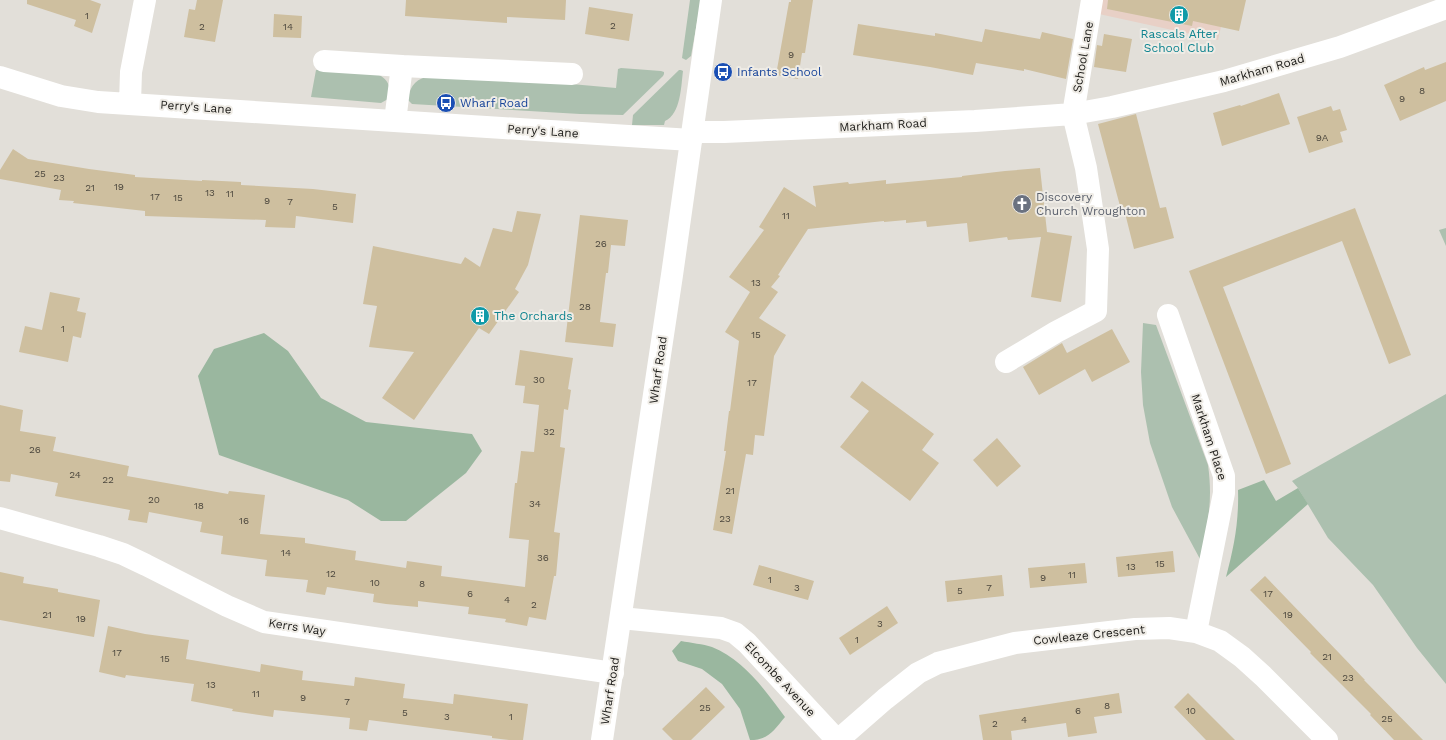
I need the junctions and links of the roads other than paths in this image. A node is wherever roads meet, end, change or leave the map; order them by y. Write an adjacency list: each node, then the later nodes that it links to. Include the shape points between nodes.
1 (145, 0): 9 (street, via 131,72)
2 (711, 0): 12 (street, Wharf Road)
3 (1092, 0): 10 (street, School Lane)
4 (1446, 8): 10 (street, Markham Road, via 1340,47 1224,81)
5 (324, 61): 6 (street)
6 (402, 66): 7 (street); 11 (street)
7 (572, 74)
8 (0, 78): 9 (street, Perry's Lane, via 61,96 98,102)
9 (130, 103): 11 (street, Perry's Lane)
10 (1073, 114): 12 (street, Markham Road, via 724,132); 14 (street, via 1086,168 1098,249 1096,311)
11 (395, 121): 12 (street, Perry's Lane)
12 (692, 136): 16 (street, Wharf Road)
13 (1168, 315): 17 (street, Markham Place, via 1224,476 1224,493)
14 (1006, 362)
15 (0, 518): 18 (street, Kerrs Way, via 123,554 264,622)
16 (621, 618): 18 (street, Wharf Road); 20 (street, Elcombe Avenue, via 721,628 735,633)
17 (1196, 632): 20 (street, Cowleaze Crescent, via 1169,628 1135,629 1015,643 938,663 918,673); 21 (street, Cowleaze Crescent, via 1220,641 1242,657)
18 (613, 673): 19 (street, Wharf Road)
19 (602, 740)
20 (838, 740)
21 (1327, 740)

